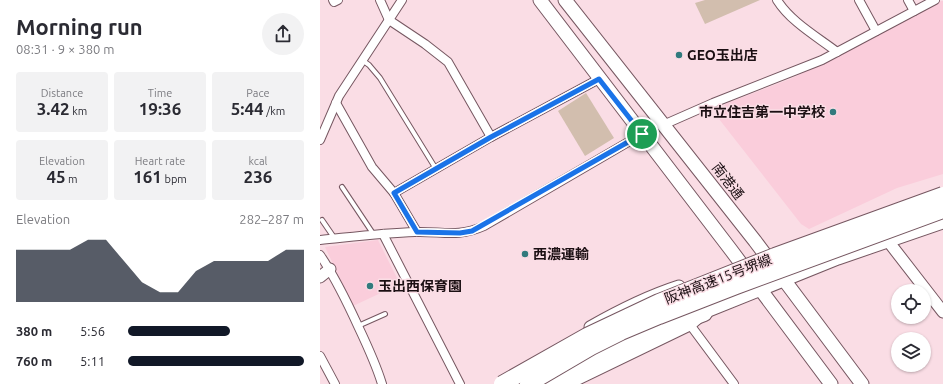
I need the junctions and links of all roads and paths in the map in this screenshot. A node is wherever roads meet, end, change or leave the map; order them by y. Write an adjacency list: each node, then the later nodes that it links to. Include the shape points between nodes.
1 (333, 0): 2 (street)
2 (338, 0)
3 (380, 0): 12 (street)
4 (402, 0): 12 (street)
5 (540, 0): 16 (main road)
6 (565, 0): 18 (main road, 南港通)
7 (777, 0): 14 (street, via 795,20)
8 (859, 0): 13 (street)
9 (908, 0): 11 (street)
10 (936, 0): 11 (street)
11 (914, 11): 13 (street)
12 (389, 20): 15 (street); 20 (street, via 448,62)
13 (876, 31): 14 (street)
14 (837, 52): 18 (street)
15 (362, 60): 17 (street); 22 (lane, via 380,78)
16 (599, 79): 19 (main road); 20 (street)
17 (336, 103): 21 (street); 25 (street, via 372,167)
18 (663, 124): 37 (main road, 南港通)
19 (642, 134): 30 (street, via 472,231); 38 (main road)
20 (491, 137): 22 (street)
21 (320, 140)
22 (436, 169): 25 (street)
23 (342, 187): 32 (lane)
24 (943, 191): 37 (street, via 842,225)
25 (394, 193): 30 (street)
26 (943, 195): 53 (highway, 阪神高速15号堺線, bridge, via 776,256 660,302 587,336)
27 (943, 210): 54 (highway, 阪神高速15号堺線, bridge, via 659,316 591,347)
28 (322, 220): 33 (lane)
29 (943, 223): 35 (street)
30 (417, 232): 31 (street)
31 (383, 234): 32 (street); 51 (street)
32 (374, 235): 33 (street)
33 (335, 239): 34 (street)
34 (320, 240)
35 (888, 241): 41 (street); 43 (street)
36 (320, 255): 39 (street)
37 (767, 256): 38 (street); 41 (main road, 南港通)
38 (742, 264): 42 (main road); 52 (street, via 660,293 606,318)
39 (330, 270): 40 (street); 46 (street)
40 (320, 276)
41 (784, 279): 42 (street); 60 (main road, 南港通)
42 (762, 290): 44 (street); 59 (main road)
43 (943, 312)
44 (704, 313): 47 (street); 55 (street, via 678,315 612,344); 56 (highway, via 627,345)
45 (385, 314): 46 (lane)
46 (358, 326): 50 (street, via 378,369)
47 (692, 326): 57 (street); 58 (street)
48 (320, 356): 49 (street)
49 (335, 384)
50 (382, 384)
51 (460, 384)
52 (493, 384)
53 (502, 384)
54 (528, 384)
55 (541, 384)
56 (553, 384)
57 (571, 384)
58 (734, 384)
59 (831, 384)
60 (862, 384)

